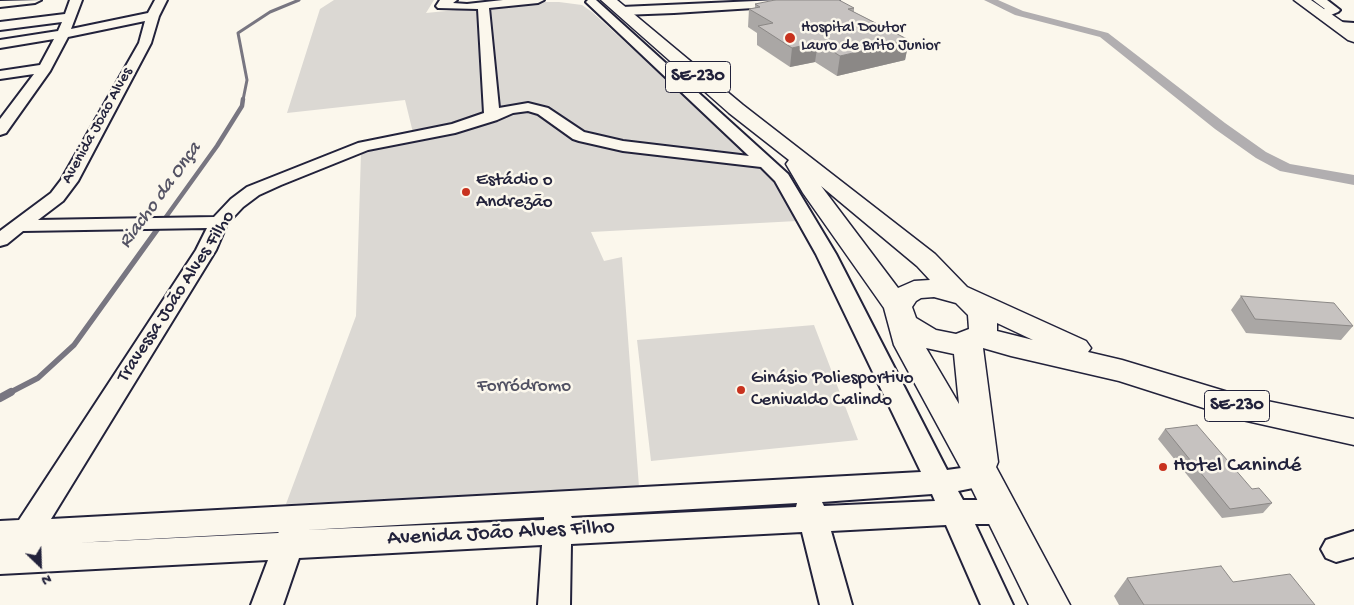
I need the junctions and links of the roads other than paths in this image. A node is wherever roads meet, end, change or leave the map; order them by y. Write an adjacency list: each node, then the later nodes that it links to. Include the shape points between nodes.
1 (35, 0): 9 (street)
2 (76, 0): 13 (street)
3 (161, 0): 12 (street, Avenida João Alves)
4 (451, 0): 10 (street, via 442,6)
5 (538, 0): 10 (street)
6 (833, 0): 8 (street, via 674,10)
7 (1301, 0): 11 (main road)
8 (600, 3): 25 (main road, SE-230); 26 (street)
9 (0, 4)
10 (484, 5): 23 (street)
11 (1321, 7): 15 (main road)
12 (153, 16): 16 (street); 30 (street, Avenida João Alves, via 145,43 69,181 57,197)
13 (70, 17): 14 (street); 16 (street)
14 (0, 26)
15 (1347, 27): 17 (main road)
16 (63, 34): 18 (street); 19 (street)
17 (1354, 37)
18 (0, 44)
19 (45, 68): 20 (street); 21 (street)
20 (0, 75)
21 (21, 104): 22 (street); 24 (street)
22 (0, 107)
23 (492, 117): 26 (street, Travessa João Alves Filho, via 528,107 543,111 579,136 623,146); 29 (street, Travessa João Alves Filho, via 455,128 364,146 275,180 237,203)
24 (0, 130)
25 (790, 152): 28 (main road, SE-230); 33 (main road, SE-230, via 926,260)
26 (766, 163): 27 (street)
27 (782, 178): 28 (street); 41 (street, via 826,254)
28 (806, 179): 34 (main road, SE-230)
29 (220, 222): 30 (street); 48 (street, Travessa João Alves Filho, via 206,250)
30 (22, 225): 31 (street); 32 (street, Avenida João Alves)
31 (0, 231)
32 (0, 240)
33 (962, 295): 34 (main road, SE-230, via 934,288 914,290 906,294); 35 (main road, SE-230, via 982,312 984,329); 37 (main road, SE-230)
34 (899, 312): 35 (main road, SE-230, via 906,325 928,339 956,344); 40 (main road, via 909,345)
35 (974, 338): 36 (main road, SE-230); 38 (main road)
36 (1053, 354): 37 (main road, SE-230); 38 (main road, SE-230, via 1012,356 996,362 983,370)
37 (1122, 371): 39 (main road, SE-230, via 1238,406)
38 (972, 394): 40 (main road)
39 (1354, 432)
40 (983, 476): 41 (street, Avenida João Alves Filho); 44 (main road)
41 (940, 482): 42 (street, Avenida João Alves Filho); 43 (street)
42 (806, 491): 45 (street, Avenida João Alves Filho); 46 (street)
43 (955, 512): 44 (street, Avenida João Alves Filho); 46 (street, Avenida João Alves Filho); 53 (street)
44 (1002, 512): 54 (main road)
45 (558, 518): 46 (street, Avenida João Alves Filho); 47 (street, Avenida João Alves Filho); 51 (street)
46 (814, 519): 52 (street)
47 (293, 531): 48 (street, Avenida João Alves Filho); 49 (street, Avenida João Alves Filho); 50 (street)
48 (27, 532): 49 (street, Avenida João Alves Filho)
49 (2, 557)
50 (267, 605)
51 (554, 605)
52 (836, 605)
53 (997, 605)
54 (1050, 605)

